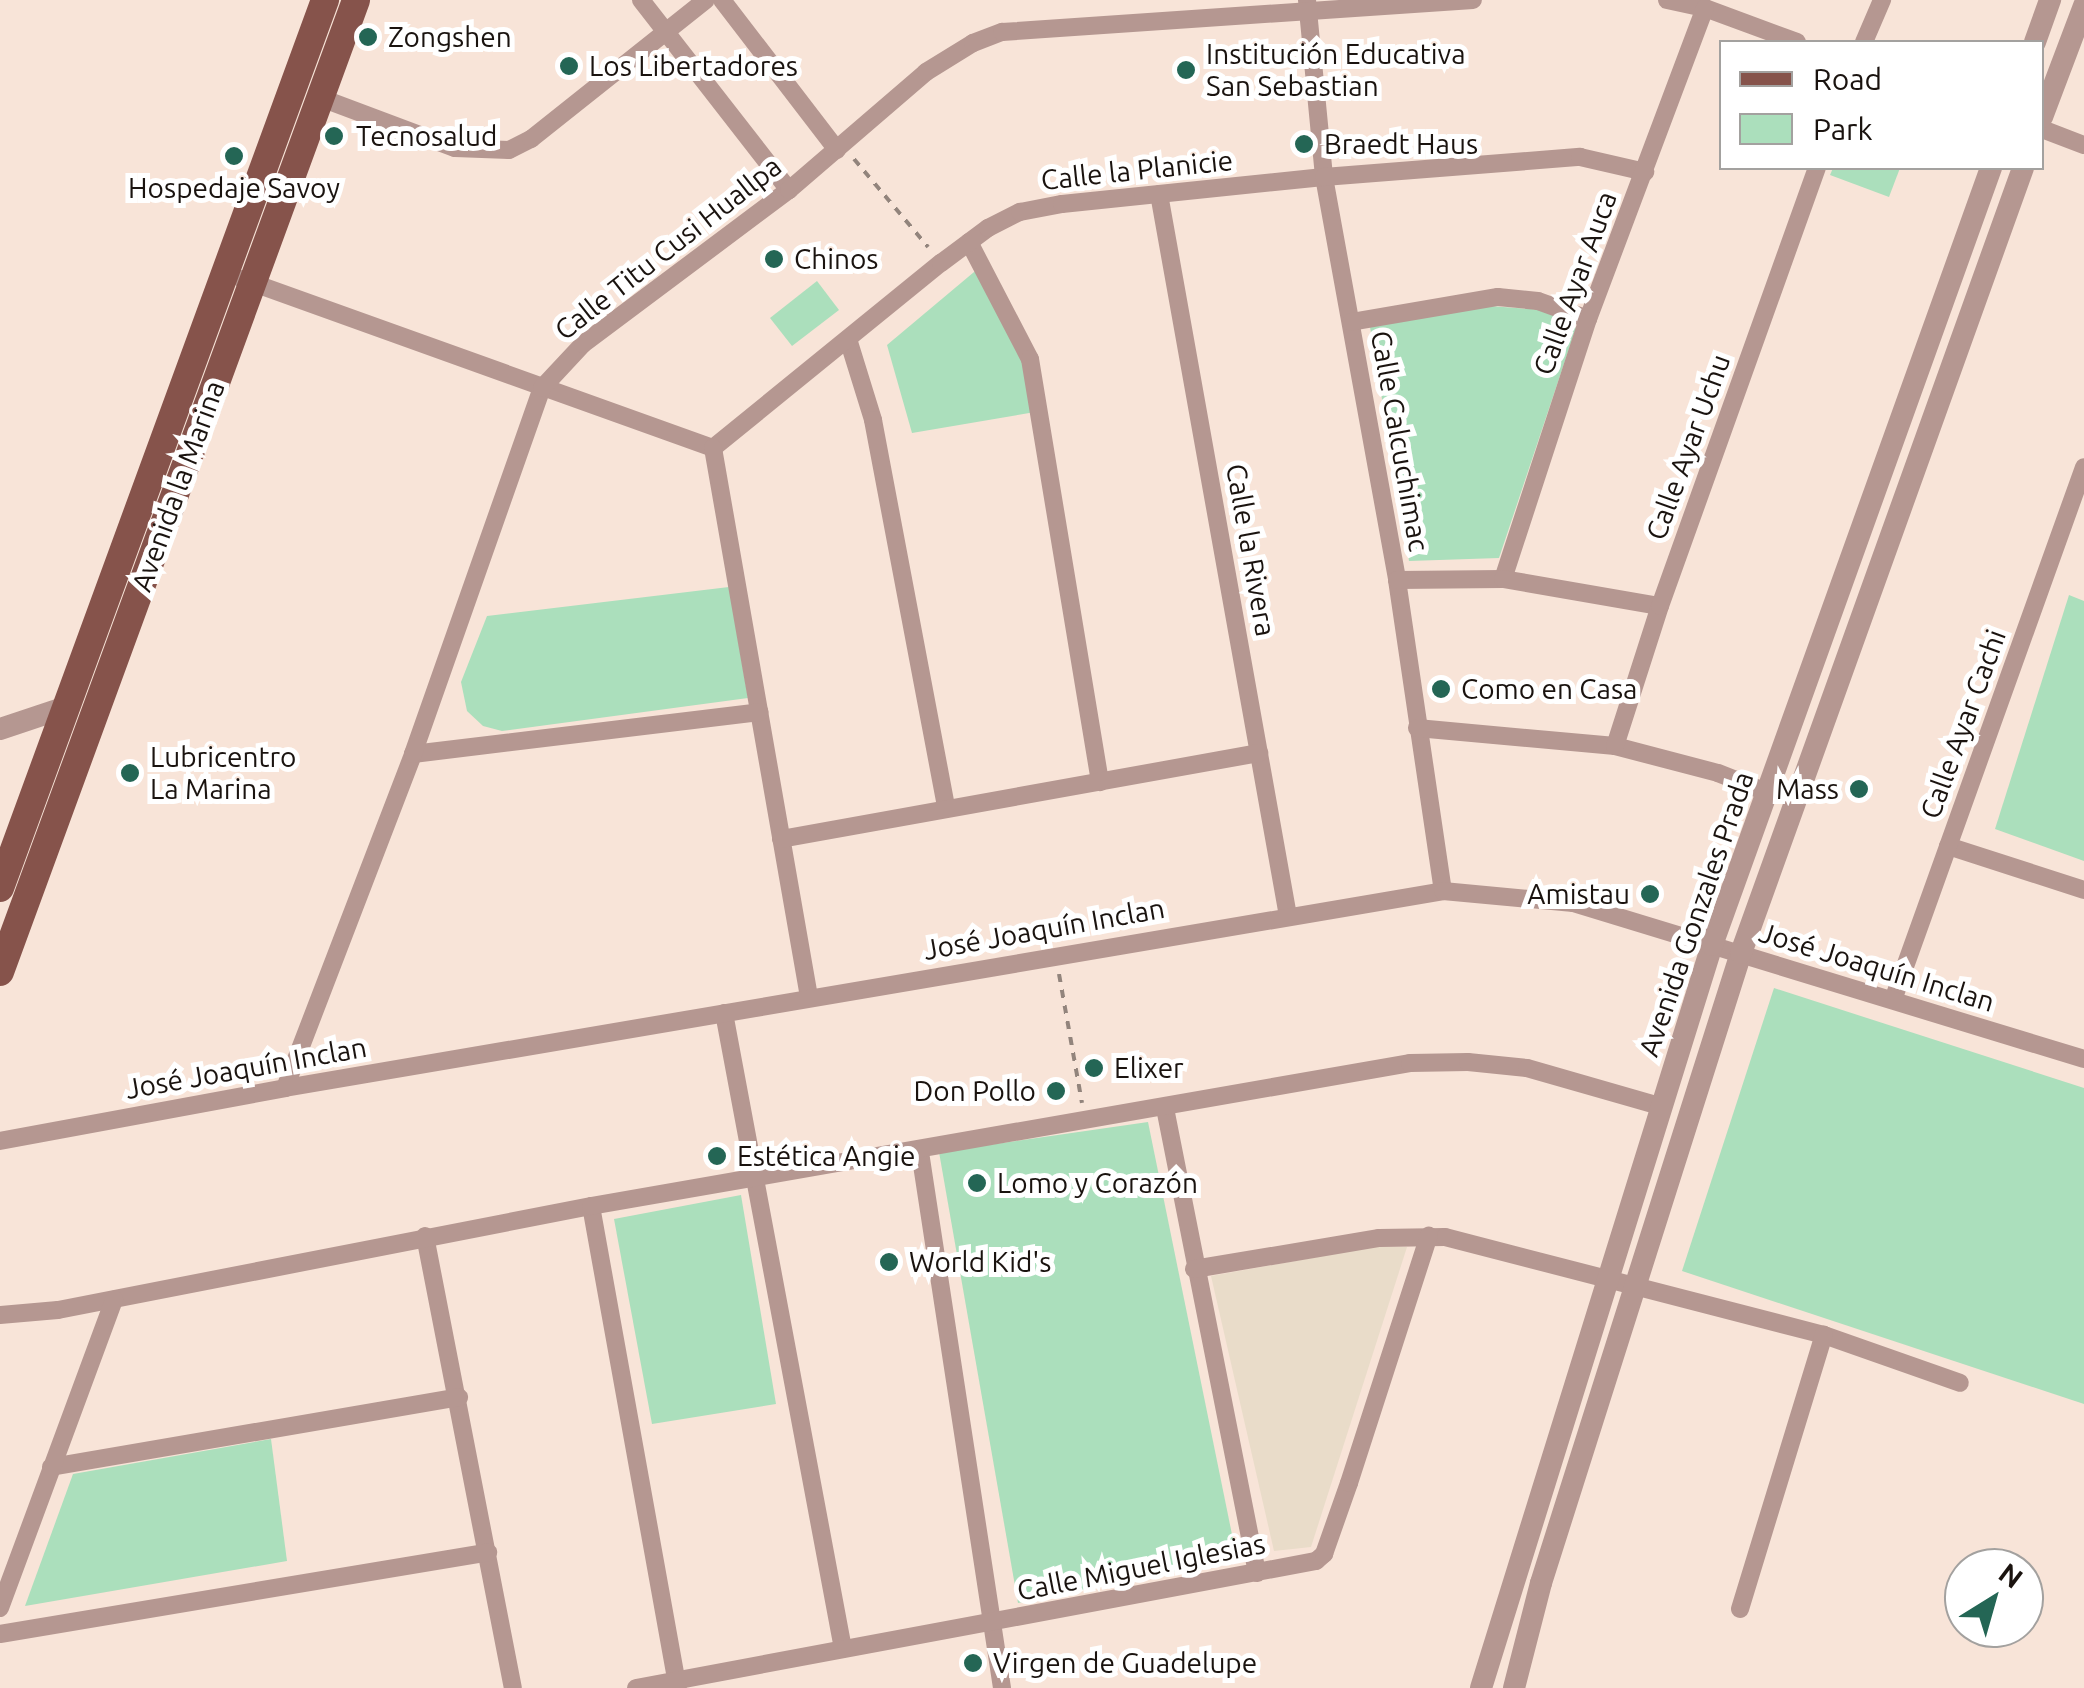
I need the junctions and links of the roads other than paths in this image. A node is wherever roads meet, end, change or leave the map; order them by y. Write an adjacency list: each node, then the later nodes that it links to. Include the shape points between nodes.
1 (356, 0): 17 (main road, Avenida la Marina)
2 (641, 0): 13 (street)
3 (706, 0): 13 (street)
4 (722, 0): 21 (street)
5 (1474, 0): 11 (street, Calle Titu Cusi Huallpa)
6 (1667, 0): 12 (street)
7 (1882, 0): 15 (street)
8 (2050, 0): 16 (street)
9 (322, 1): 30 (main road, Avenida la Marina)
10 (2084, 6): 18 (street)
11 (1307, 7): 21 (street, Calle Titu Cusi Huallpa, via 1002,32 926,72); 26 (street, Calle Calcuchimac)
12 (1705, 8): 14 (street); 25 (street, Calle Ayar Auca)
13 (667, 32): 17 (street, via 509,150 455,148); 27 (street)
14 (1792, 40)
15 (1865, 40)
16 (2036, 40)
17 (322, 98): 30 (main road, Avenida la Marina)
18 (2044, 111)
19 (2044, 131): 20 (street)
20 (2084, 145)
21 (837, 150): 27 (street, Calle Titu Cusi Huallpa)
22 (1816, 170): 39 (street, Calle Ayar Uchu)
23 (1990, 170): 48 (street, Avenida Gonzales Prada)
24 (2021, 170): 57 (street, Avenida Gonzales Prada)
25 (1646, 172): 26 (street, Calle la Planicie, via 1580,157); 31 (street, Calle Ayar Auca)
26 (1324, 177): 28 (street, Calle la Planicie); 32 (street, Calle Calcuchimac)
27 (789, 190): 34 (street, Calle Titu Cusi Huallpa, via 592,336)
28 (1159, 194): 29 (street, Calle la Planicie, via 1040,207 1002,220); 45 (street, Calle la Rivera)
29 (969, 242): 33 (street, Calle la Planicie); 47 (street, via 1030,359)
30 (240, 278): 34 (street); 40 (main road, Avenida la Marina); 58 (main road, Avenida la Marina)
31 (1588, 319): 32 (street, via 1534,300 1492,297); 37 (street, Calle Ayar Auca)
32 (1351, 322): 38 (street, Calle Calcuchimac)
33 (848, 339): 35 (street, Calle la Planicie); 49 (street, via 873,420)
34 (542, 388): 35 (street); 46 (street, Calle Titu Cusi Huallpa)
35 (712, 448): 41 (street)
36 (2084, 467): 51 (street, Calle Ayar Cachi)
37 (1503, 579): 38 (street); 39 (street)
38 (1397, 580): 42 (street, Calle Calcuchimac)
39 (1660, 606): 44 (street, Calle Ayar Uchu)
40 (66, 707): 43 (street); 52 (main road, Avenida la Marina)
41 (759, 712): 46 (street); 50 (street)
42 (1417, 728): 44 (street); 54 (street, Calle Calcuchimac)
43 (0, 729)
44 (1615, 746): 48 (street)
45 (1259, 753): 47 (street); 55 (street, Calle la Rivera)
46 (413, 754): 63 (street, Calle Titu Cusi Huallpa)
47 (1100, 782): 49 (street)
48 (1769, 792): 56 (street, Avenida Gonzales Prada)
49 (946, 808): 50 (street)
50 (781, 839): 59 (street)
51 (1948, 846): 53 (street); 60 (street, Calle Ayar Cachi)
52 (0, 888)
53 (2084, 890)
54 (1443, 891): 55 (street, José Joaquín Inclan); 56 (street, José Joaquín Inclan, via 1573,903)
55 (1288, 916): 59 (street, José Joaquín Inclan)
56 (1712, 945): 57 (street, José Joaquín Inclan); 64 (street, Avenida Gonzales Prada)
57 (1740, 954): 60 (street, José Joaquín Inclan); 74 (street, Avenida Gonzales Prada)
58 (0, 972)
59 (809, 997): 61 (street, José Joaquín Inclan)
60 (1893, 1000): 62 (street, José Joaquín Inclan)
61 (724, 1013): 63 (street, José Joaquín Inclan); 68 (street)
62 (2084, 1058)
63 (285, 1088): 66 (street, José Joaquín Inclan)
64 (1663, 1107): 65 (street, via 1545,1072 1429,1061); 73 (street, Avenida Gonzales Prada)
65 (1165, 1108): 67 (street); 72 (street)
66 (0, 1141)
67 (920, 1152): 68 (street); 85 (street)
68 (752, 1181): 69 (street); 87 (street)
69 (592, 1206): 70 (street); 88 (street)
70 (425, 1236): 75 (street); 79 (street)
71 (1429, 1236): 72 (street); 73 (street); 82 (street, Calle Miguel Iglesias, via 1324,1554 1313,1563)
72 (1194, 1269): 82 (street)
73 (1609, 1276): 74 (street); 92 (street, Avenida Gonzales Prada)
74 (1638, 1284): 77 (street); 93 (street, Avenida Gonzales Prada, via 1540,1583)
75 (114, 1299): 76 (street); 80 (street)
76 (0, 1315)
77 (1824, 1335): 78 (street); 84 (street)
78 (1960, 1382)
79 (458, 1397): 80 (street); 81 (street)
80 (51, 1467): 83 (street)
81 (488, 1552): 86 (street); 89 (street)
82 (1257, 1573): 85 (street, Calle Miguel Iglesias)
83 (0, 1608)
84 (1740, 1609)
85 (990, 1623): 87 (street, Calle Miguel Iglesias); 91 (street)
86 (0, 1634)
87 (843, 1649): 88 (street, Calle Miguel Iglesias)
88 (678, 1684): 90 (street, Calle Miguel Iglesias)
89 (513, 1688)
90 (636, 1688)
91 (1002, 1688)
92 (1480, 1688)
93 (1514, 1688)

